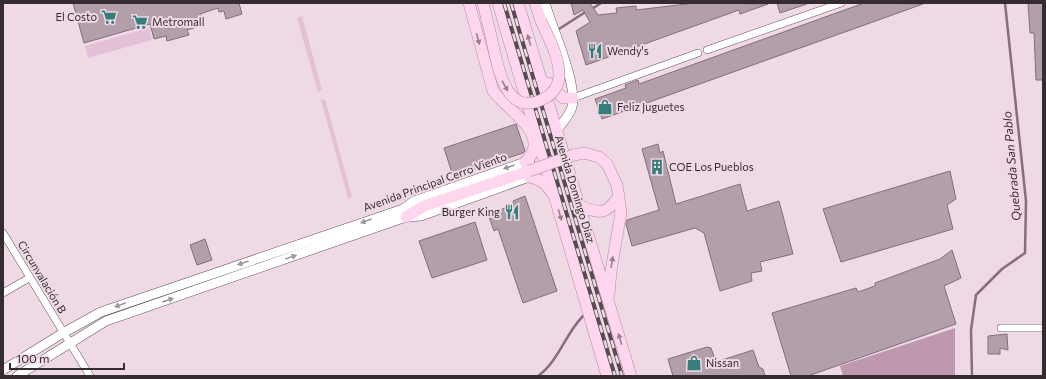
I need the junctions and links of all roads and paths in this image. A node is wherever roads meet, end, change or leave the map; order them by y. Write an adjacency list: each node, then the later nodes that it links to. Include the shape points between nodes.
1 (469, 3): 13 (main road, one-way to 13, via 493,91 501,102 521,116 529,127)
2 (483, 3): 5 (main road, one-way to 5, bridge, via 502,83 511,96 522,102 534,103 546,98 556,89 560,76)
3 (498, 3): 17 (main road, Avenida Domingo Díaz)
4 (518, 3): 10 (main road, Avenida Domingo Díaz, one-way to 4)
5 (535, 3)
6 (545, 3): 11 (street, via 570,77)
7 (841, 3): 8 (street)
8 (707, 50)
9 (698, 53): 11 (street)
10 (535, 61): 11 (main road, via 551,88 563,98); 12 (main road, Avenida Domingo Díaz)
11 (573, 98): 12 (street, via 572,108)
12 (557, 130): 18 (main road, Avenida Domingo Díaz)
13 (535, 145): 14 (main road); 15 (main road)
14 (528, 170): 15 (main road); 16 (main road, bridge, via 584,153 599,157 612,172); 19 (main road); 19 (street, Avenida Principal Cerro Viento, via 421,216); 19 (street, Avenida Principal Cerro Viento, one-way to 19, via 414,201)
15 (547, 184): 17 (main road)
16 (619, 196): 18 (main road, via 608,210 601,212); 23 (main road, one-way to 16, via 611,271 621,212)
17 (555, 198): 31 (main road, Avenida Domingo Díaz, one-way to 31)
18 (580, 206): 23 (main road, Avenida Domingo Díaz)
19 (404, 213): 26 (street, Avenida Principal Cerro Viento, one-way to 26, via 121,304); 27 (street, Avenida Principal Cerro Viento, one-way to 19, via 106,321)
20 (3, 233): 21 (street, Circunvalación B)
21 (29, 278): 22 (street); 26 (street, Circunvalación B)
22 (3, 293)
23 (609, 301): 32 (main road, Avenida Domingo Díaz, one-way to 23)
24 (1001, 328): 25 (street)
25 (1043, 328)
26 (63, 333): 27 (street, Circunvalación B); 28 (street, Avenida Principal Cerro Viento)
27 (69, 344): 29 (street, Avenida Principal Cerro Viento); 30 (street, Circunvalación B)
28 (3, 370)
29 (18, 376)
30 (90, 376)
31 (607, 376)
32 (631, 376)

